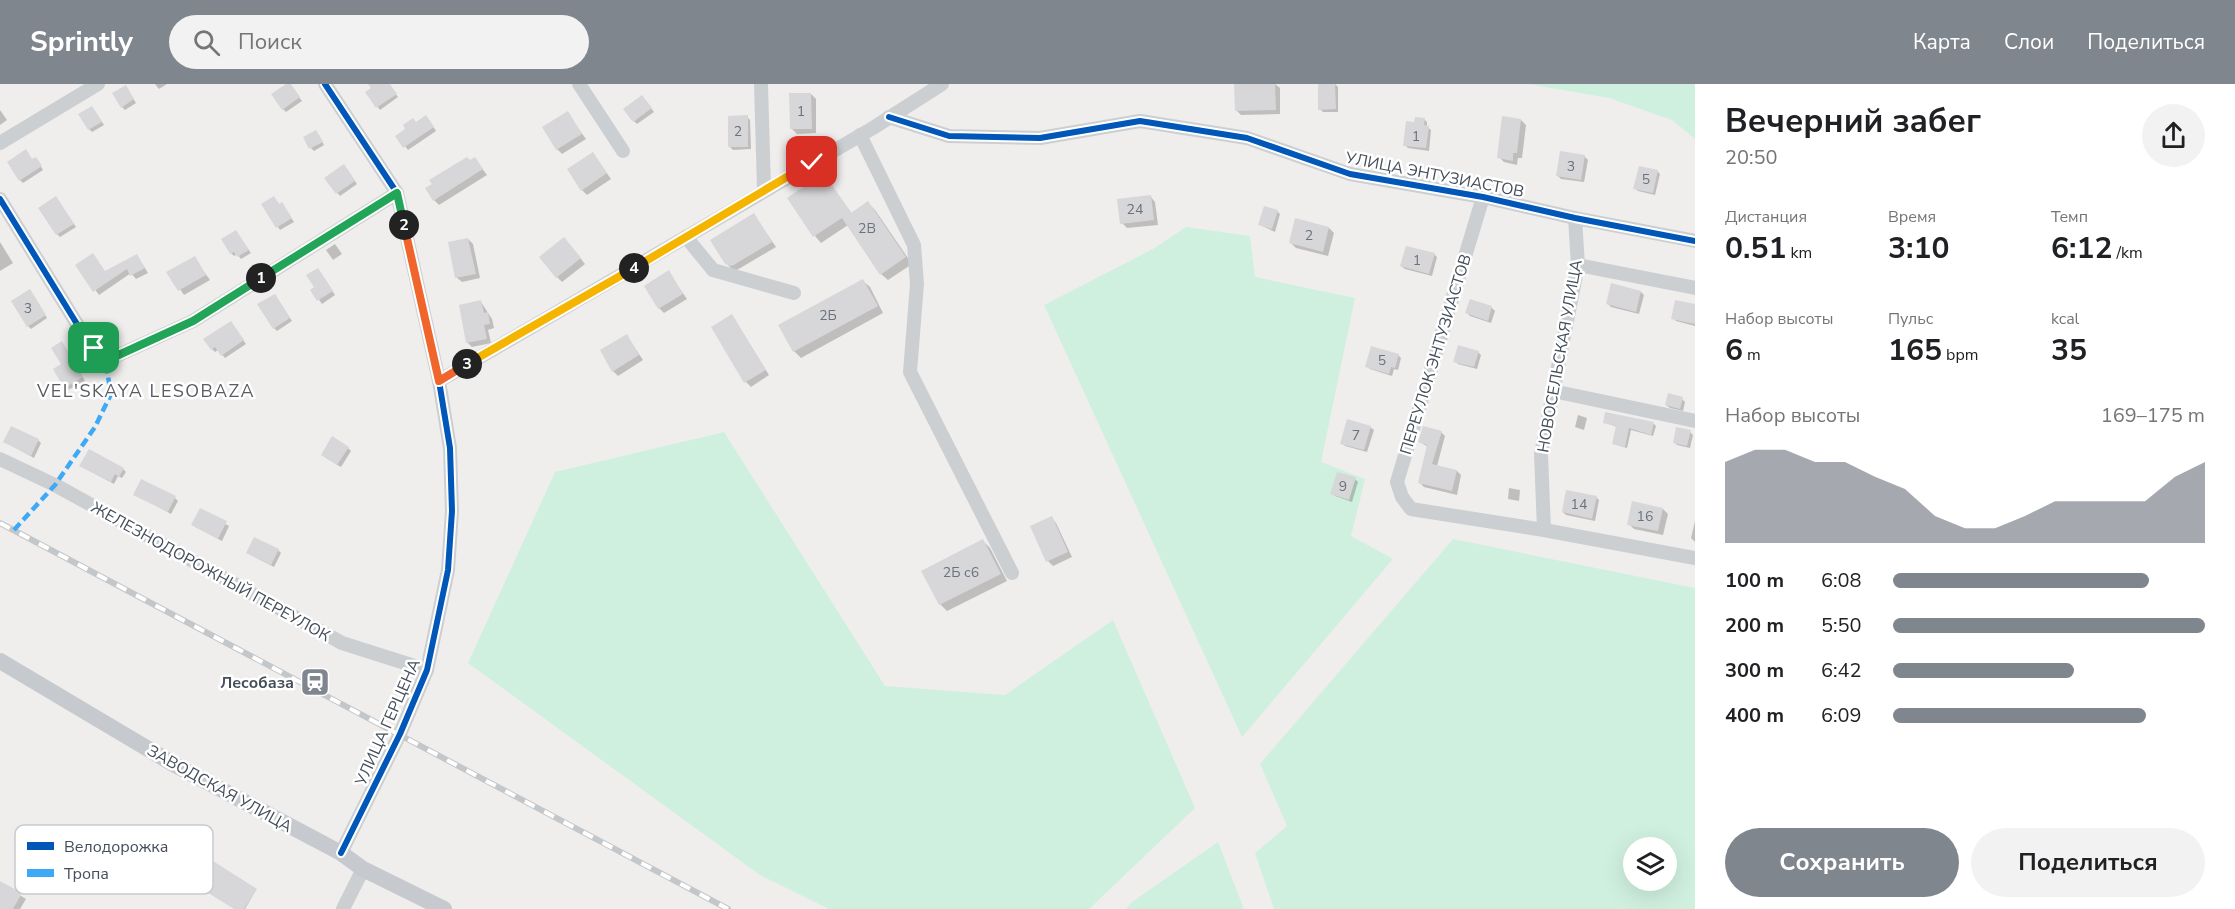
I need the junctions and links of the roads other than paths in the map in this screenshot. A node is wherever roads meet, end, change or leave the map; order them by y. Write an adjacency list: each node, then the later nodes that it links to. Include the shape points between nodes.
1 (98, 84): 8 (street)
2 (325, 84): 11 (street, УЛИЦА ГЕРЦЕНА)
3 (579, 84): 9 (street)
4 (761, 84): 10 (street)
5 (942, 84): 6 (street)
6 (889, 117): 7 (street); 12 (street, УЛИЦА ЭНТУЗИАСТОВ, via 949,136 1040,138 1140,121 1247,138 1350,174)
7 (860, 135): 10 (street); 26 (street, via 914,245 917,284 910,372)
8 (0, 143)
9 (623, 151)
10 (764, 189): 15 (street)
11 (397, 193): 13 (street, via 193,321 105,359 85,337); 20 (street, УЛИЦА ГЕРЦЕНА)
12 (1483, 197): 14 (street, УЛИЦА ЭНТУЗИАСТОВ); 24 (street, ПЕРЕУЛОК ЭНТУЗИАСТОВ, via 1397,482 1411,509)
13 (0, 199)
14 (1575, 218): 16 (street, УЛИЦА ЭНТУЗИАСТОВ); 17 (street, НОВОСЕЛЬСКАЯ УЛИЦА)
15 (686, 237): 19 (street, via 713,270); 20 (street)
16 (1695, 241)
17 (1578, 265): 18 (street); 21 (street, НОВОСЕЛЬСКАЯ УЛИЦА)
18 (1695, 288)
19 (794, 293)
20 (439, 381): 28 (street, УЛИЦА ГЕРЦЕНА, via 450,448 452,511 448,570)
21 (1553, 391): 22 (street); 24 (street, НОВОСЕЛЬСКАЯ УЛИЦА, via 1541,454)
22 (1695, 421)
23 (0, 459): 28 (street, ЖЕЛЕЗНОДОРОЖНЫЙ ПЕРЕУЛОК, via 55,485 342,643)
24 (1544, 530): 25 (street)
25 (1695, 558)
26 (1012, 573)
27 (0, 661): 29 (main road, ЗАВОДСКАЯ УЛИЦА, via 175,765)
28 (427, 670): 29 (street, УЛИЦА ГЕРЦЕНА)
29 (341, 853): 30 (main road, ЗАВОДСКАЯ УЛИЦА)
30 (363, 869): 31 (street); 32 (main road, ЗАВОДСКАЯ УЛИЦА)
31 (343, 909)
32 (444, 909)

